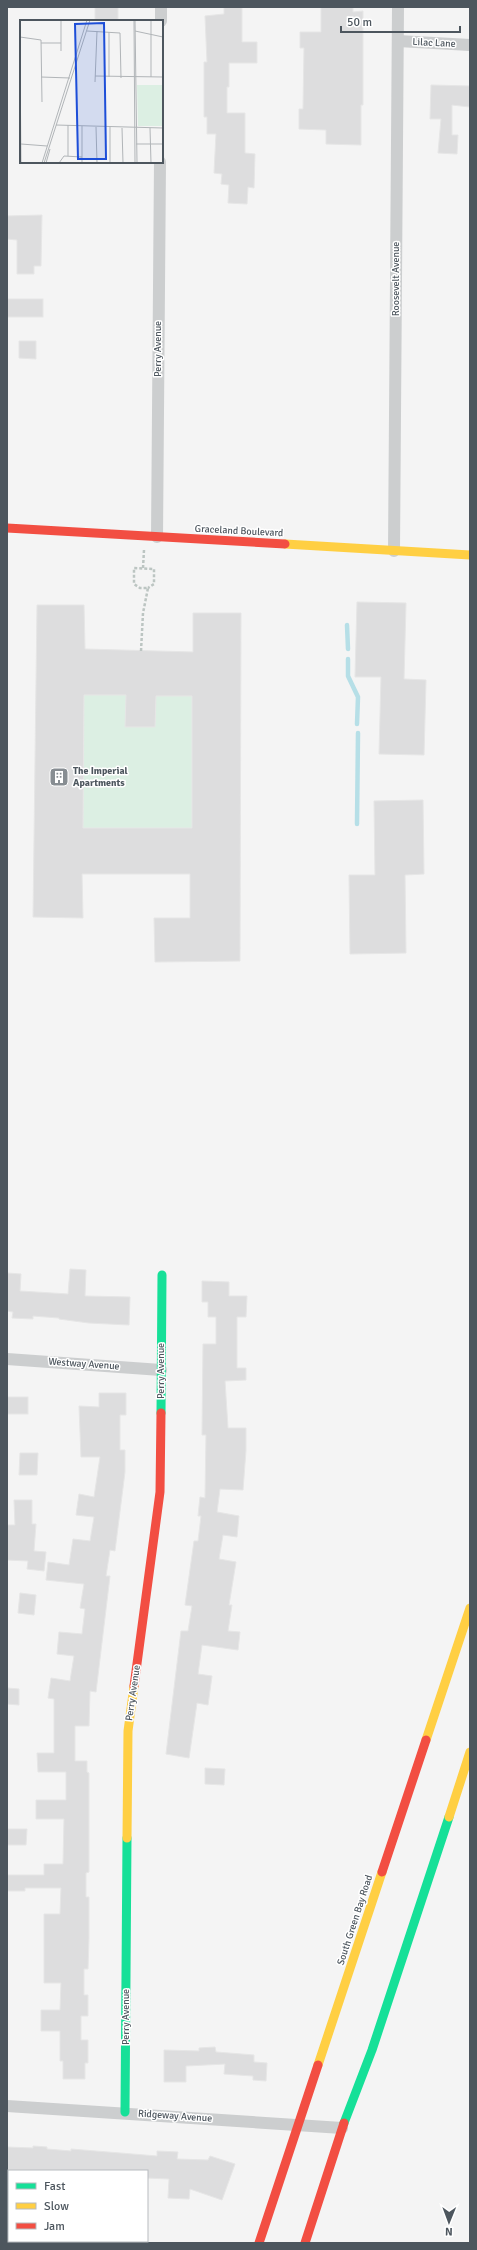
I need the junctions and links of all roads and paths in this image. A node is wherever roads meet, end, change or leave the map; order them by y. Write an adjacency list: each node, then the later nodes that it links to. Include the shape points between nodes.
1 (161, 7): 3 (street)
2 (398, 7): 4 (street, Roosevelt Avenue)
3 (161, 20)
4 (398, 41): 5 (street, Lilac Lane); 9 (street, Roosevelt Avenue)
5 (470, 45)
6 (160, 163): 8 (street, Perry Avenue)
7 (7, 528): 8 (street, Graceland Boulevard)
8 (157, 537): 9 (street, Graceland Boulevard)
9 (394, 550): 10 (street, Graceland Boulevard)
10 (470, 555)
11 (148, 588): 11 (path, via 140,588 134,584 134,568 154,569 154,584); 12 (path)
12 (141, 651)
13 (162, 1275): 15 (street, Perry Avenue)
14 (7, 1359): 15 (street, Westway Avenue)
15 (161, 1370): 19 (street, Perry Avenue, via 160,1492 128,1731)
16 (470, 1608): 20 (street, South Green Bay Road)
17 (470, 1752): 21 (street, via 372,2050)
18 (7, 2106): 19 (street, Ridgeway Avenue)
19 (125, 2112): 20 (street, Ridgeway Avenue)
20 (299, 2125): 21 (street, Ridgeway Avenue); 22 (street, South Green Bay Road)
21 (342, 2128): 23 (street)
22 (260, 2241)
23 (305, 2242)

